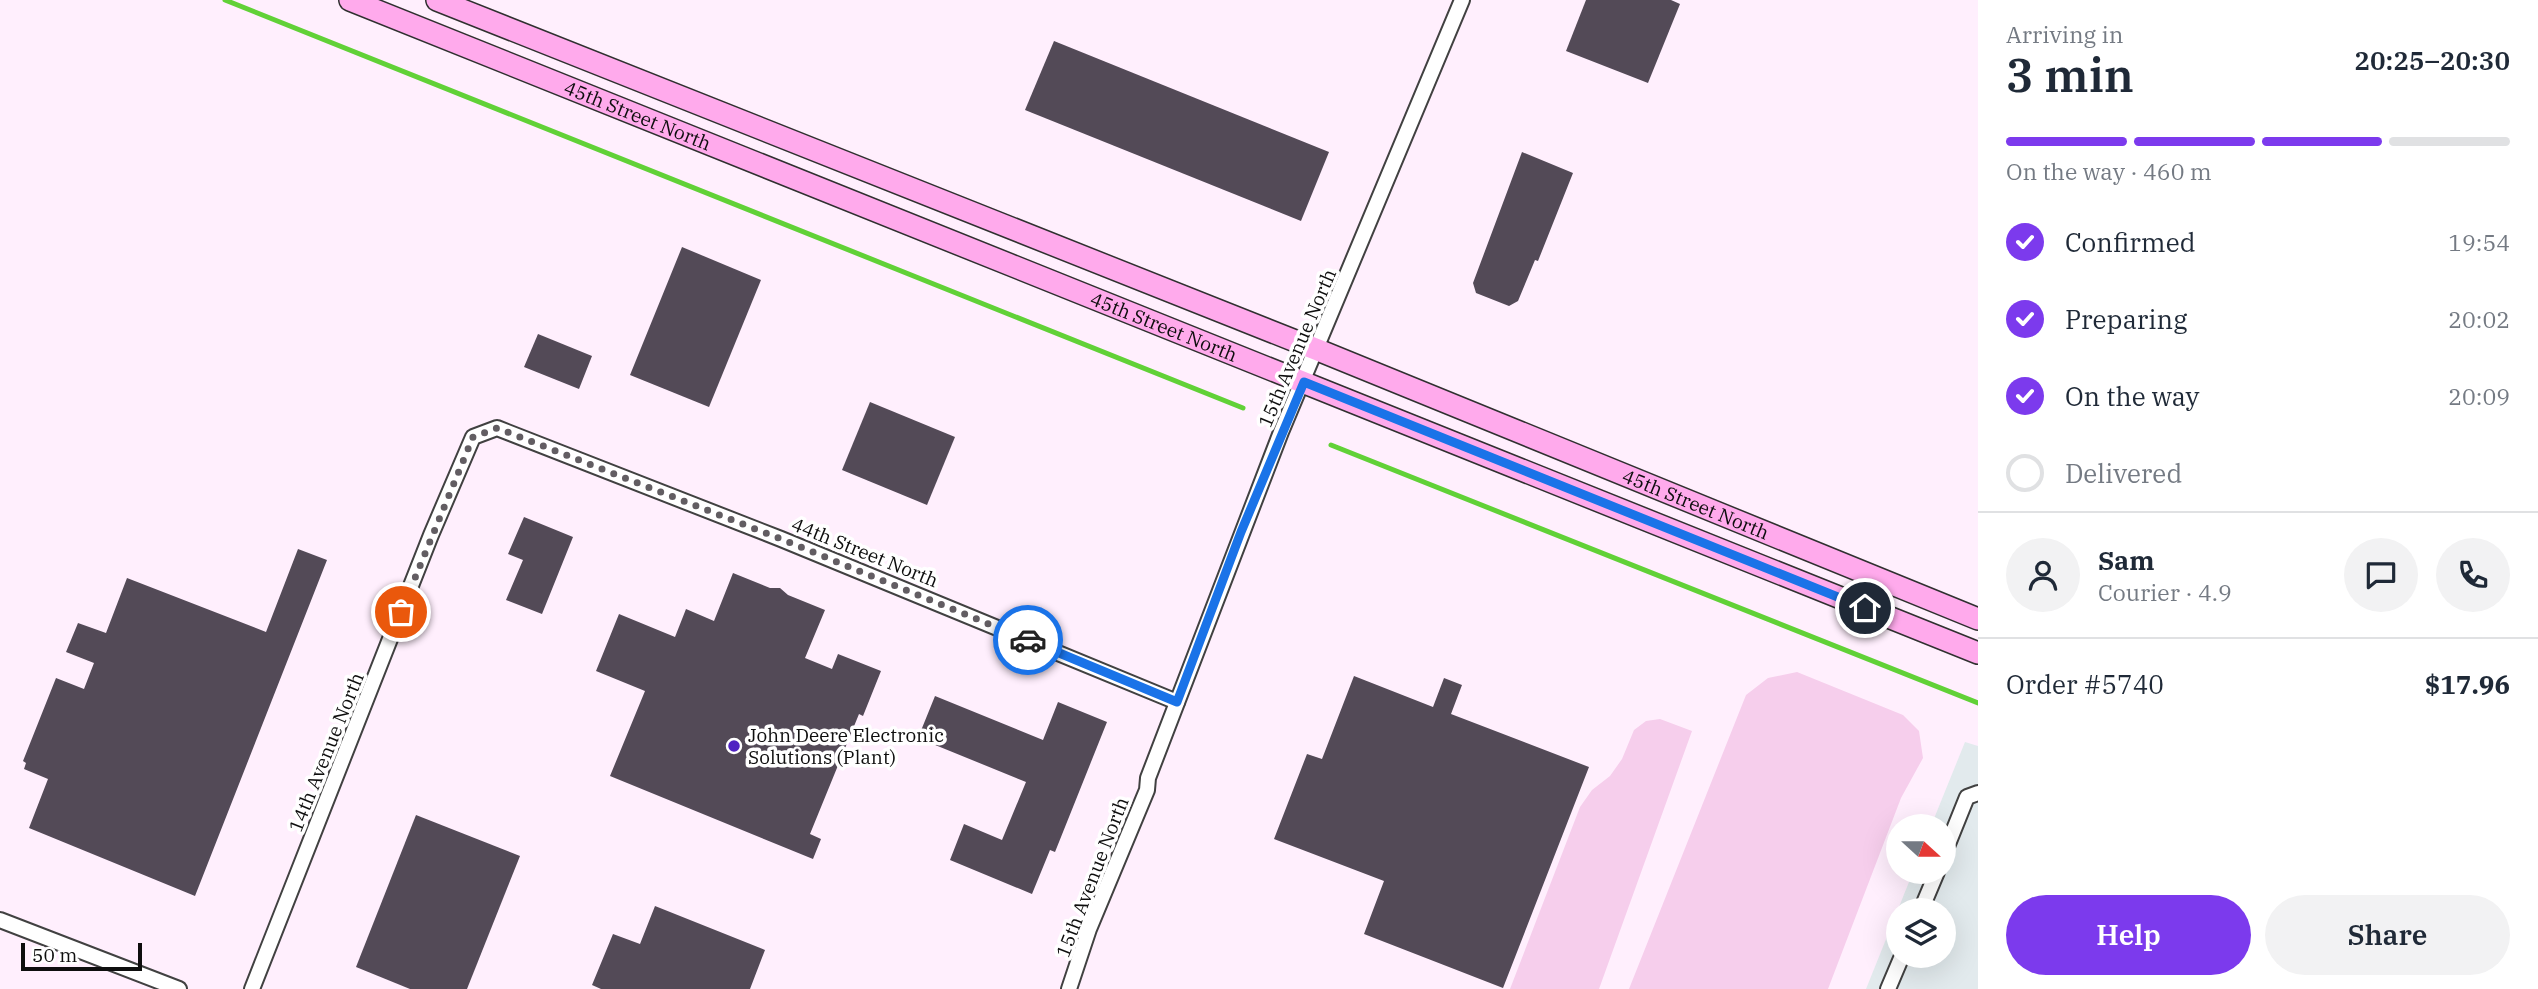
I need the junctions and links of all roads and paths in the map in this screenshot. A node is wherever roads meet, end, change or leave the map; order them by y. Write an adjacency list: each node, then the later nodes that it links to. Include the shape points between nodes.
1 (350, 0): 5 (main road, 45th Street North)
2 (438, 0): 4 (main road, 45th Street North)
3 (1462, 0): 4 (street, 15th Avenue North)
4 (1318, 350): 5 (street, 15th Avenue North); 7 (main road, 45th Street North)
5 (1304, 382): 8 (main road, 45th Street North); 9 (street, 15th Avenue North)
6 (497, 428): 9 (street, 44th Street North); 15 (street, 14th Avenue North, via 473,437)
7 (1978, 619)
8 (1978, 653)
9 (1177, 702): 16 (street, 15th Avenue North)
10 (1978, 793): 11 (street, via 1967,797)
11 (1956, 824)
12 (0, 920): 14 (street)
13 (1897, 968): 17 (street)
14 (179, 989)
15 (252, 989)
16 (1069, 989)
17 (1888, 989)

